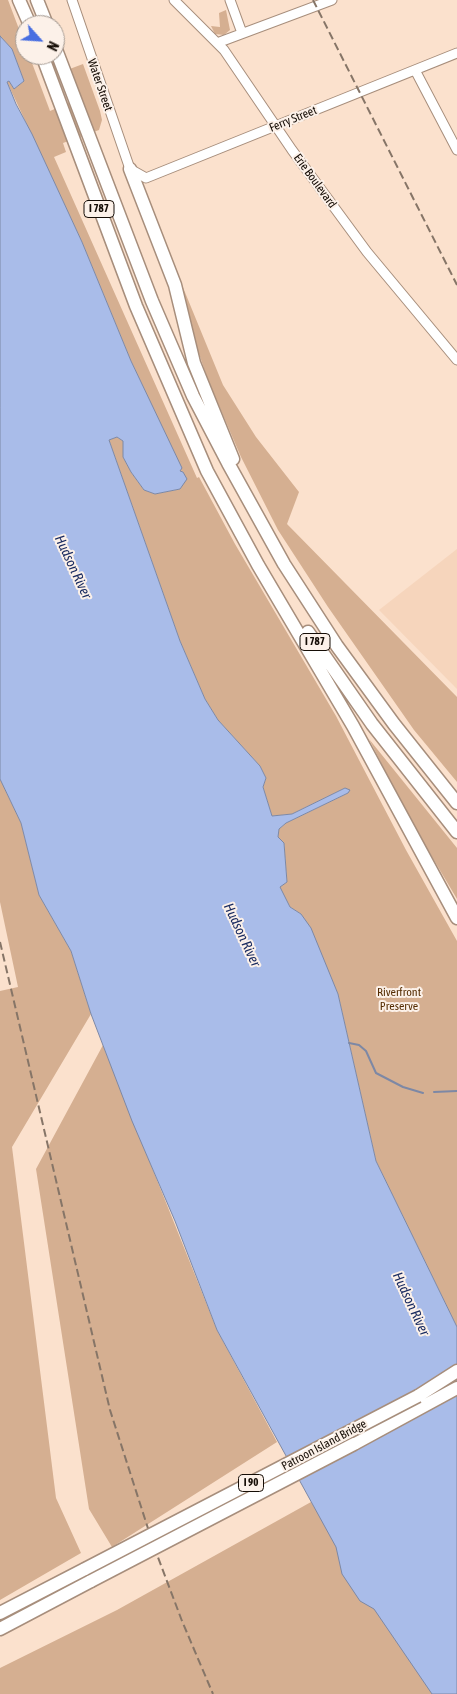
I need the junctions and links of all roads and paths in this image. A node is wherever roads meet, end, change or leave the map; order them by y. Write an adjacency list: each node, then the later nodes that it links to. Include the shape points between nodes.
1 (20, 0): 8 (highway)
2 (37, 0): 9 (highway)
3 (42, 0): 10 (highway)
4 (72, 0): 19 (street, Water Street)
5 (174, 0): 12 (street, Erie Boulevard)
6 (230, 0): 11 (street)
7 (332, 0): 11 (street)
8 (26, 15)
9 (44, 15)
10 (46, 15)
11 (242, 33): 12 (street)
12 (217, 43): 17 (street, Erie Boulevard)
13 (457, 53): 16 (street, Ferry Street)
14 (46, 65): 21 (highway, I 787, via 150,340)
15 (62, 65): 22 (highway, I 787, via 175,356)
16 (415, 70): 17 (street, Ferry Street); 18 (street)
17 (276, 125): 19 (street, Ferry Street, via 146,178); 20 (street, Erie Boulevard, via 367,252)
18 (457, 150)
19 (130, 169): 22 (highway, via 175,285 194,363)
20 (457, 360)
21 (194, 438): 24 (highway, I 787, via 315,643 372,724); 25 (highway, via 222,500 354,726)
22 (247, 499): 23 (highway, I 787, via 337,646)
23 (457, 803)
24 (457, 832)
25 (457, 918)
26 (457, 1371): 30 (highway)
27 (457, 1377): 30 (highway, Patroon Island Bridge / I 90)
28 (457, 1388): 31 (highway, Patroon Island Bridge / I 90)
29 (457, 1394): 31 (highway)
30 (418, 1396): 32 (highway, Patroon Island Bridge / I 90, bridge)
31 (354, 1444): 35 (highway, Patroon Island Bridge / I 90, bridge)
32 (38, 1594): 33 (highway); 34 (highway, I 90)
33 (0, 1608)
34 (0, 1613)
35 (0, 1628)

